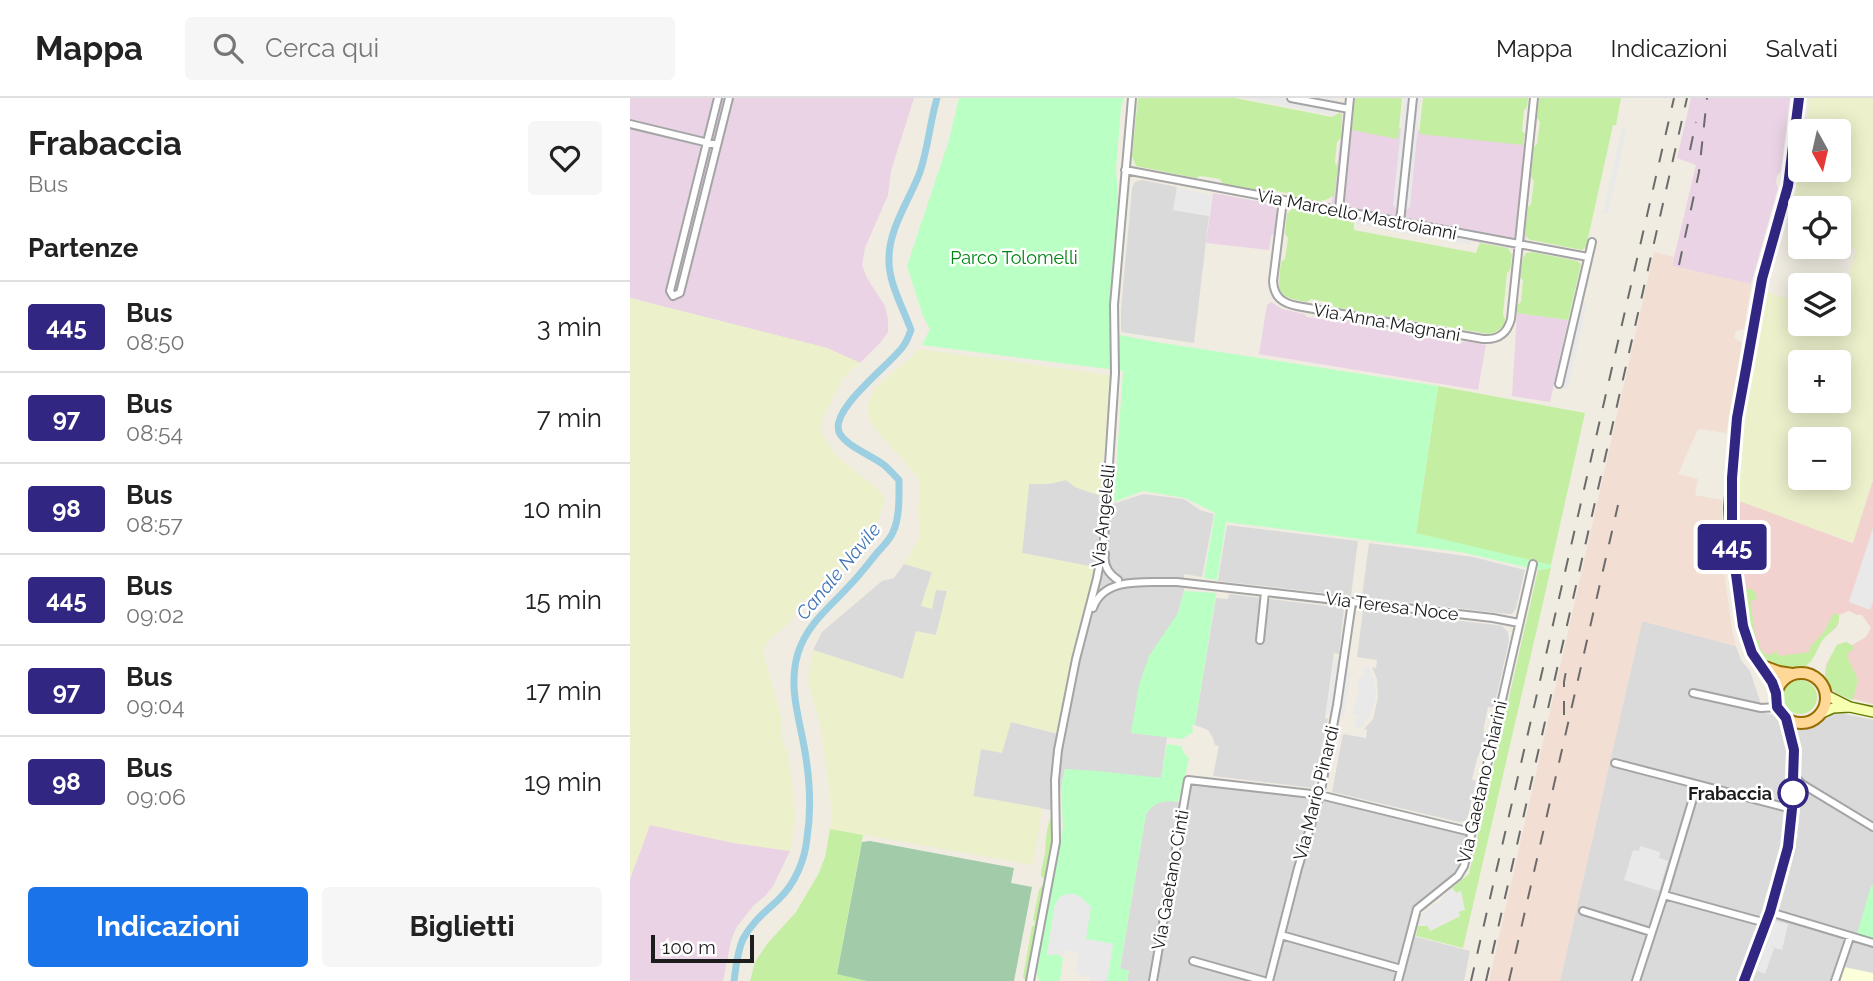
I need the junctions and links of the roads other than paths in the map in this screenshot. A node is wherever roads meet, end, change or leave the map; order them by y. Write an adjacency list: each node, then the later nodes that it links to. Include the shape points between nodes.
1 (718, 98): 11 (street)
2 (729, 98): 12 (street)
3 (1132, 98): 13 (street, Via Angelelli)
4 (1291, 98): 9 (street)
5 (1350, 98): 9 (street)
6 (1413, 98): 16 (street)
7 (1534, 98): 18 (street)
8 (1799, 98): 30 (main road, via 1788,186 1762,279 1737,418 1732,478 1736,586 1743,626)
9 (1349, 109): 15 (street)
10 (630, 124): 11 (street)
11 (707, 143): 12 (street); 12 (street, via 670,291 673,296 680,293)
12 (717, 145)
13 (1125, 170): 14 (street, Via Marcello Mastroianni); 21 (street, Via Angelelli)
14 (1283, 200): 15 (street, Via Marcello Mastroianni); 18 (street, Via Anna Magnani, via 1274,290 1282,301 1297,306 1496,338 1509,326)
15 (1339, 210): 16 (street, Via Marcello Mastroianni)
16 (1400, 222): 18 (street, Via Marcello Mastroianni)
17 (1592, 242): 19 (street)
18 (1518, 244): 19 (street, Via Marcello Mastroianni)
19 (1588, 257): 20 (street)
20 (1559, 384)
21 (1105, 525): 23 (street, Via Angelelli); 24 (street, via 1104,561)
22 (1533, 564): 27 (street, Via Gaetano Chiarini)
23 (1097, 578): 24 (street, Via Teresa Noce); 29 (street, Via Angelelli)
24 (1119, 583): 25 (street, Via Teresa Noce, via 1177,582); 29 (street, via 1096,602)
25 (1265, 592): 26 (street, Via Teresa Noce); 28 (street)
26 (1352, 602): 27 (street, Via Teresa Noce); 45 (street, Via Mario Pinardi)
27 (1519, 623): 48 (street, Via Gaetano Chiarini)
28 (1260, 640)
29 (1077, 652): 58 (street, Via Angelelli, via 1056,765 1056,842)
30 (1760, 664): 31 (main road); 33 (main road)
31 (1792, 674): 33 (main road); 34 (main road, via 1815,677)
32 (1693, 693): 35 (street, via 1760,708)
33 (1776, 693): 35 (main road)
34 (1826, 695): 36 (street); 38 (main road)
35 (1777, 707): 39 (main road)
36 (1850, 707): 37 (street); 38 (street)
37 (1873, 712)
38 (1822, 713): 40 (main road)
39 (1786, 718): 40 (main road); 41 (main road)
40 (1808, 722): 41 (main road)
41 (1794, 750): 43 (main road)
42 (1615, 763): 44 (street)
43 (1794, 776): 46 (main road); 47 (street)
44 (1697, 785): 46 (street); 49 (street)
45 (1320, 795): 48 (street); 53 (street, Via Mario Pinardi); 59 (street, Via Gaetano Cinti, via 1188,780)
46 (1792, 809): 51 (main road, via 1788,847)
47 (1873, 827)
48 (1471, 832): 57 (street, Via Gaetano Chiarini, via 1462,872 1415,913)
49 (1664, 895): 51 (street); 52 (street)
50 (1583, 911): 52 (street)
51 (1768, 917): 54 (street); 64 (main road)
52 (1651, 932): 63 (street)
53 (1281, 935): 57 (street); 61 (street, Via Mario Pinardi)
54 (1850, 937): 55 (street); 65 (street)
55 (1873, 943)
56 (1193, 961): 60 (street)
57 (1401, 969): 62 (street, Via Gaetano Chiarini)
58 (1032, 981)
59 (1153, 981)
60 (1264, 981)
61 (1269, 981)
62 (1398, 981)
63 (1636, 981)
64 (1744, 981)
65 (1835, 981)

